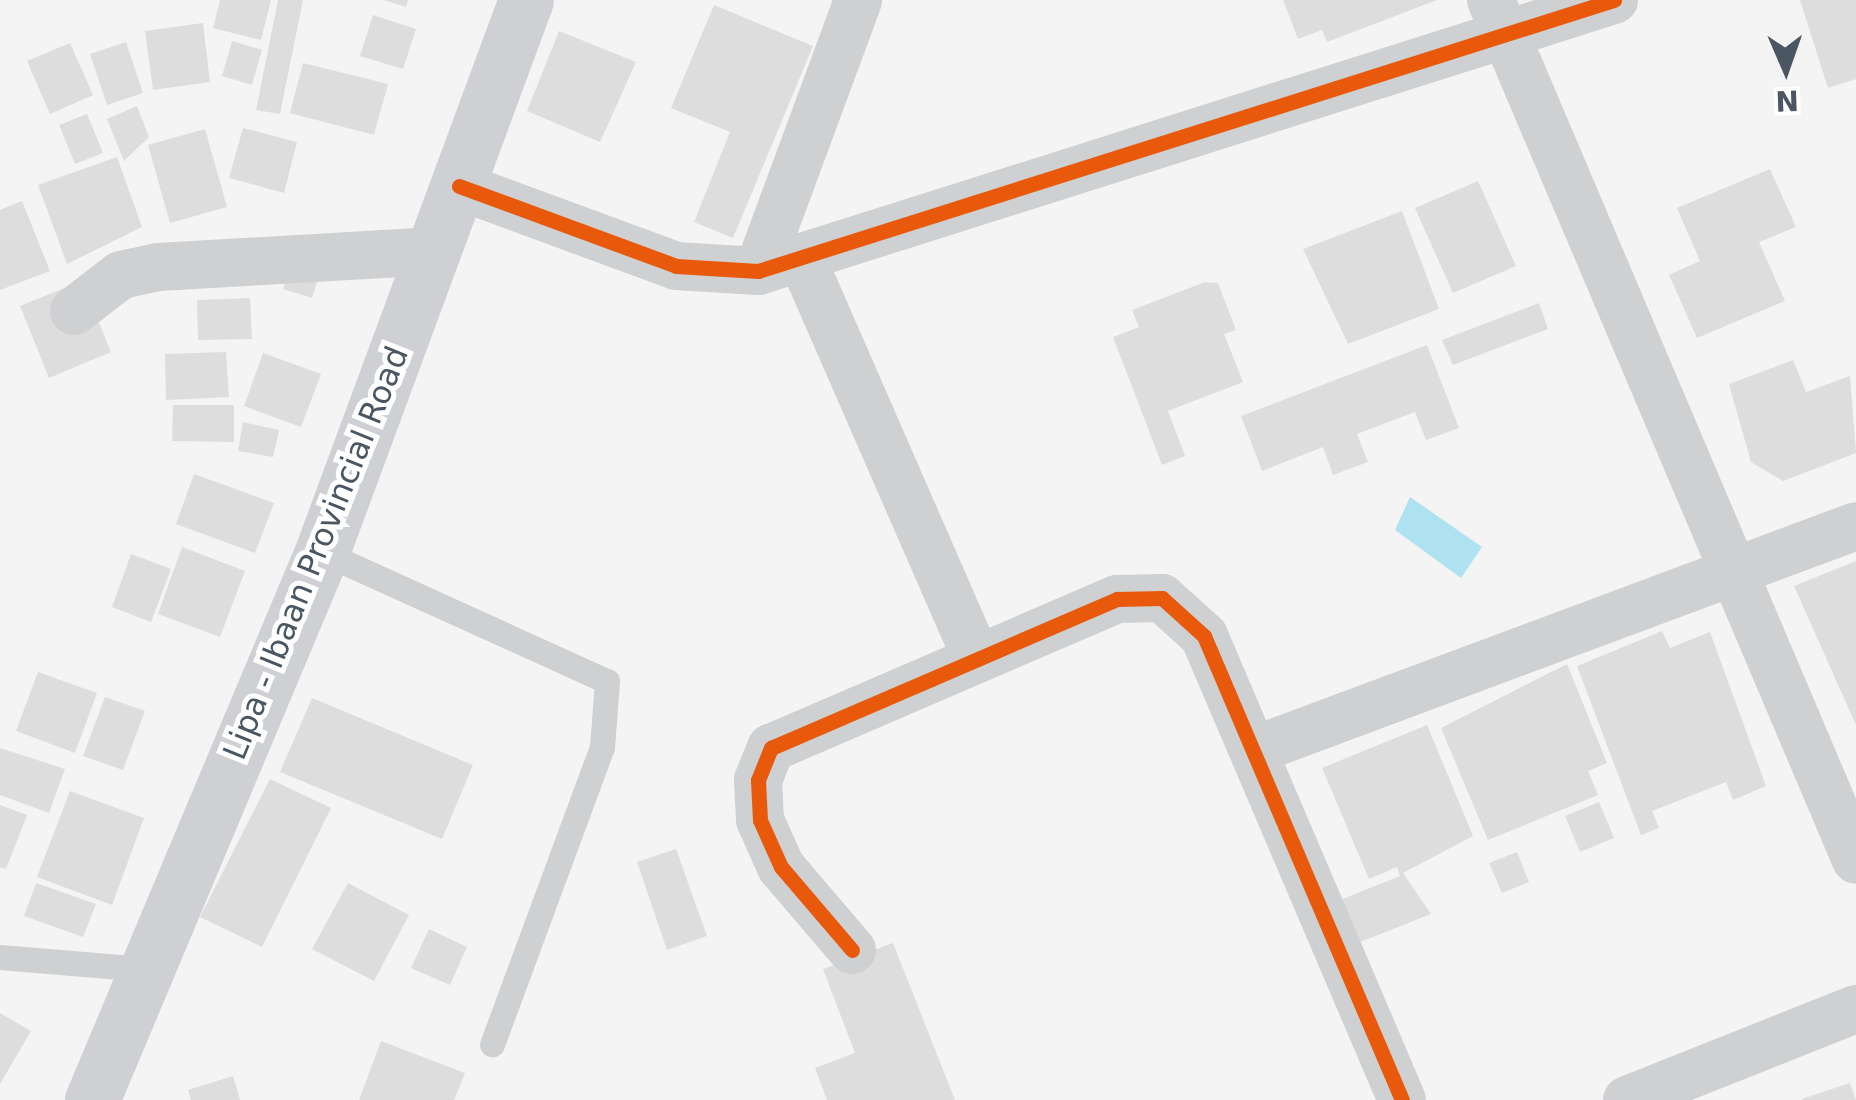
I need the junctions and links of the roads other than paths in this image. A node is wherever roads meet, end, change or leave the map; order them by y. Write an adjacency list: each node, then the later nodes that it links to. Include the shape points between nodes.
1 (526, 0): 5 (main road, Lipa - Ibaan Provincial Road)
2 (858, 0): 7 (street)
3 (1614, 0): 4 (street)
4 (1498, 18): 7 (street); 11 (street)
5 (459, 186): 6 (main road, Lipa - Ibaan Provincial Road); 7 (street, via 676,266)
6 (436, 251): 8 (street, via 158,267 121,275); 10 (main road, Lipa - Ibaan Provincial Road)
7 (781, 266): 12 (street)
8 (74, 311)
9 (1856, 526): 11 (street)
10 (322, 552): 17 (main road, Lipa - Ibaan Provincial Road); 19 (lane, via 607,681 602,747)
11 (1734, 574): 13 (street); 14 (street)
12 (975, 655): 13 (street, via 1117,599 1162,598 1199,628); 15 (street, via 787,737 761,764 757,804 781,867)
13 (1256, 750): 21 (street)
14 (1856, 860)
15 (852, 950)
16 (0, 957): 17 (lane)
17 (144, 969): 20 (main road, Lipa - Ibaan Provincial Road)
18 (1856, 1008): 22 (street)
19 (492, 1044)
20 (92, 1100)
21 (1402, 1100)
22 (1627, 1100)

